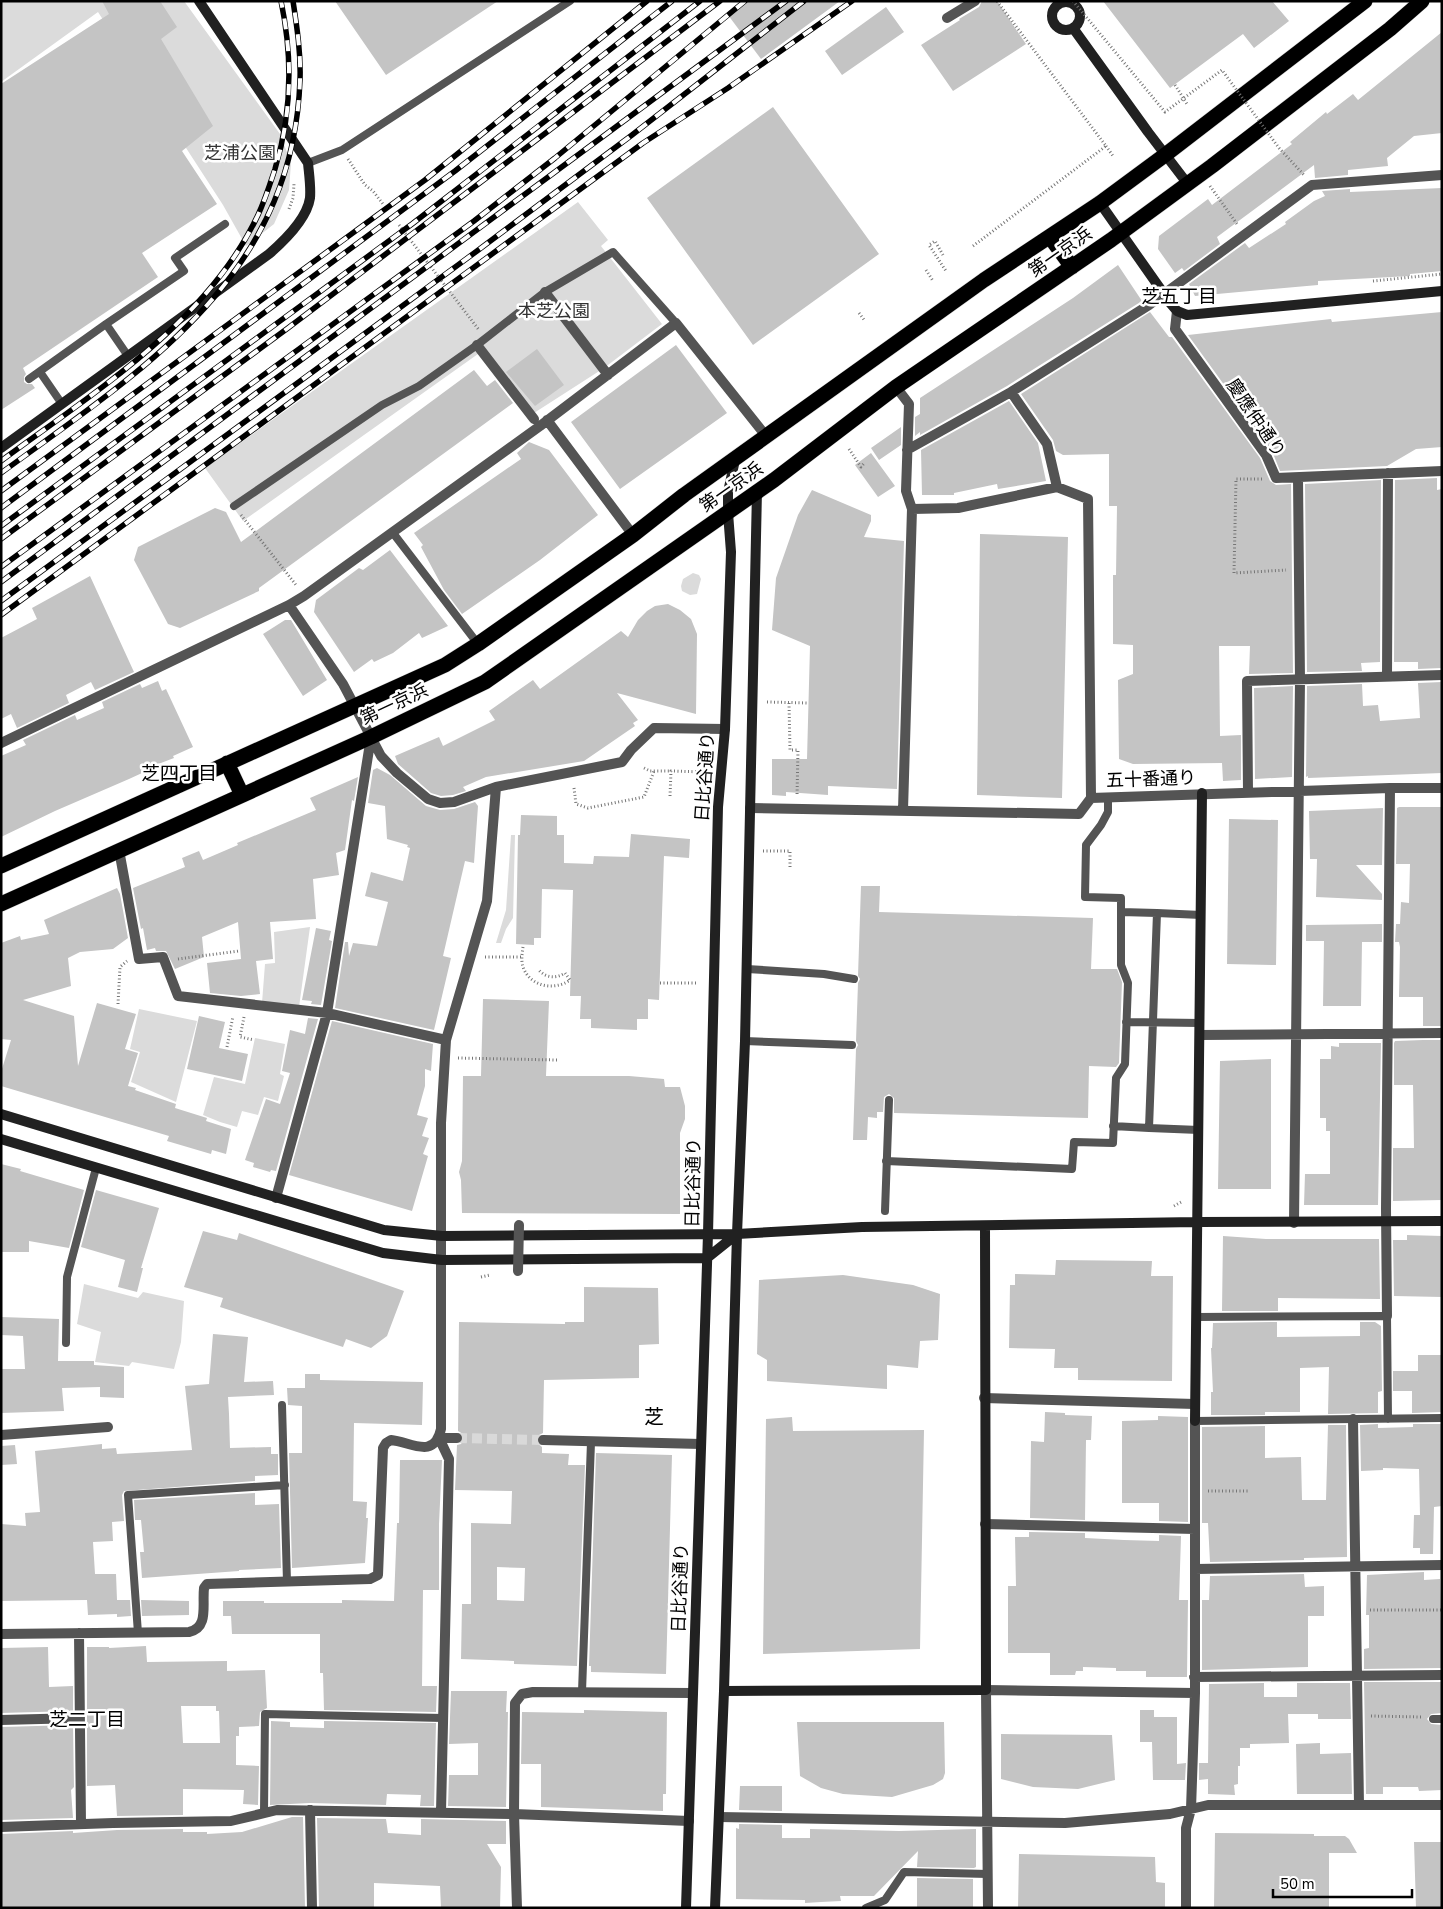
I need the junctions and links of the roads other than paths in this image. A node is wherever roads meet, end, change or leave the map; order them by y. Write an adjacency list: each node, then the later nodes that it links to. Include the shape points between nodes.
1 (199, 1): 9 (street)
2 (570, 1): 9 (lane, via 342,150)
3 (975, 1): 6 (street)
4 (1365, 1): 8 (highway, 第一京浜)
5 (1422, 1): 11 (highway, 第一京浜)
6 (947, 18)
7 (1073, 28): 8 (street)
8 (1165, 155): 11 (street); 12 (highway, 第一京浜)
9 (308, 163): 24 (street, via 310,200 290,236)
10 (1442, 175): 19 (street, via 1312,185)
11 (1187, 184): 14 (highway, 第一京浜)
12 (1100, 203): 14 (street); 15 (highway, 第一京浜)
13 (225, 224): 22 (lane, via 175,258 184,271)
14 (1120, 232): 16 (highway, 第一京浜); 19 (street)
15 (1050, 237): 16 (highway); 33 (highway, 第一京浜, via 984,280)
16 (1072, 267): 28 (highway, 第一京浜)
17 (1442, 291): 20 (street, via 1197,316)
18 (545, 292): 21 (lane, via 613,252); 23 (lane); 26 (street)
19 (1164, 294): 20 (street); 29 (street)
20 (1177, 311): 39 (street, 慶應仲通り, via 1175,329 1266,455 1276,478)
21 (676, 323): 26 (street); 33 (street)
22 (106, 324): 24 (lane); 25 (lane)
23 (481, 341): 31 (street); 42 (lane, via 419,386 382,405)
24 (128, 356): 30 (street)
25 (40, 372): 27 (lane); 30 (lane)
26 (608, 375): 32 (street)
27 (29, 379)
28 (896, 387): 35 (street, via 908,404); 41 (highway, 第一京浜)
29 (1011, 392): 35 (street); 40 (street, via 1046,444)
30 (62, 404): 34 (street)
31 (534, 420)
32 (547, 420): 45 (street); 46 (street)
33 (766, 436): 36 (highway, 第一京浜)
34 (1, 448)
35 (907, 450): 43 (street, via 906,491)
36 (734, 460): 44 (street, 日比谷通り); 46 (highway, 第一京浜)
37 (1442, 471): 38 (street, 慶應仲通り)
38 (1388, 473): 39 (street, 慶應仲通り); 50 (street)
39 (1298, 478): 51 (street)
40 (1057, 487): 43 (street, via 958,508); 65 (street, via 1088,499)
41 (757, 491): 44 (highway, 第一京浜); 66 (street)
42 (234, 506)
43 (912, 509): 67 (street)
44 (728, 513): 53 (street, 日比谷通り, via 731,552); 54 (highway, 第一京浜, via 486,682)
45 (393, 532): 47 (street); 48 (lane)
46 (633, 535): 48 (highway, 第一京浜)
47 (289, 605): 52 (street, via 336,672); 55 (street)
48 (478, 644): 52 (highway, 第一京浜, via 445,665)
49 (1442, 675): 50 (street)
50 (1387, 677): 51 (street)
51 (1300, 680): 60 (street); 61 (street, via 1247,681)
52 (355, 706): 54 (street); 56 (highway, 第一京浜)
53 (725, 729): 57 (street, via 654,728 622,762); 103 (street, 日比谷通り, via 718,807)
54 (371, 737): 57 (street, via 387,763 428,799 440,803 454,802); 63 (highway, 第一京浜); 76 (street)
55 (1, 743)
56 (227, 763): 63 (highway); 69 (highway, 第一京浜)
57 (496, 787): 84 (street, via 486,901)
58 (1390, 788): 59 (street, 五十番通り); 60 (street, 五十番通り); 82 (street)
59 (1442, 788)
60 (1299, 790): 61 (street, 五十番通り); 81 (street)
61 (1248, 792): 62 (street, 五十番通り)
62 (1202, 793): 64 (street, 五十番通り); 73 (street)
63 (242, 795): 68 (highway, 第一京浜)
64 (1108, 797): 65 (street, 五十番通り); 71 (lane, via 1108,812 1086,845 1085,897 1121,898)
65 (1091, 798): 67 (street, 五十番通り, via 1078,814)
66 (750, 808): 67 (street, 五十番通り); 74 (street)
67 (903, 810)
68 (120, 850): 70 (highway, 第一京浜); 76 (street, via 139,959 163,957 178,996)
69 (1, 866)
70 (1, 904)
71 (1121, 912): 72 (lane); 77 (lane, via 1121,965 1128,983)
72 (1156, 913): 73 (lane); 78 (lane)
73 (1202, 915): 79 (street)
74 (747, 969): 75 (lane); 85 (street)
75 (854, 979)
76 (327, 1013): 84 (street); 95 (street)
77 (1126, 1022): 78 (lane); 89 (lane, via 1124,1064 1116,1078)
78 (1153, 1022): 79 (lane); 90 (lane)
79 (1200, 1023): 83 (street)
80 (1442, 1033): 82 (street)
81 (1296, 1034): 82 (street); 83 (street); 100 (street)
82 (1388, 1034): 97 (street)
83 (1200, 1035): 91 (street)
84 (446, 1040): 105 (street, via 441,1123)
85 (745, 1041): 86 (lane); 104 (street)
86 (852, 1044)
87 (889, 1100): 93 (lane)
88 (1, 1114): 95 (street)
89 (1113, 1126): 90 (lane); 93 (lane, via 1113,1143 1074,1142 1072,1170)
90 (1148, 1128): 91 (lane)
91 (1199, 1130): 99 (street)
92 (1, 1139): 94 (street)
93 (886, 1161): 96 (lane)
94 (96, 1168): 107 (street, via 383,1253); 111 (lane, via 67,1277)
95 (276, 1198): 105 (street, via 384,1230)
96 (885, 1211)
97 (1386, 1221): 98 (street); 100 (street); 109 (street)
98 (1442, 1221)
99 (1197, 1222): 100 (street); 102 (street); 110 (street)
100 (1294, 1223)
101 (518, 1225): 108 (street, bridge)
102 (985, 1226): 104 (street, via 862,1227); 112 (street)
103 (708, 1234): 104 (street); 105 (street); 106 (street, 日比谷通り)
104 (737, 1234): 106 (street); 140 (street)
105 (442, 1236): 107 (street)
106 (707, 1258): 107 (street); 125 (street, 日比谷通り)
107 (442, 1260): 121 (street)
108 (518, 1271)
109 (1387, 1316): 110 (lane); 115 (lane)
110 (1196, 1317): 113 (street)
111 (66, 1342)
112 (984, 1398): 113 (street); 127 (street)
113 (1195, 1404): 118 (street)
114 (282, 1405): 126 (lane)
115 (1388, 1418): 116 (lane); 117 (lane)
116 (1442, 1418)
117 (1353, 1419): 118 (lane); 130 (street)
118 (1195, 1421): 128 (street)
119 (108, 1427): 120 (street)
120 (1, 1435)
121 (439, 1438): 122 (street); 132 (street, via 430,1446 412,1446 391,1440 383,1448 378,1575 370,1579); 145 (street, via 449,1459)
122 (457, 1438)
123 (543, 1440): 124 (street)
124 (591, 1442): 125 (street); 141 (lane)
125 (701, 1444): 142 (street, 日比谷通り)
126 (285, 1485): 132 (lane); 134 (lane, via 128,1495)
127 (985, 1524): 128 (street); 139 (street)
128 (1195, 1529): 131 (street)
129 (1442, 1565): 130 (street)
130 (1355, 1566): 131 (street); 137 (street)
131 (1195, 1569): 138 (street)
132 (287, 1582): 134 (street, via 207,1584 204,1588 203,1619 196,1631)
133 (79, 1633): 134 (street); 135 (street); 144 (street)
134 (138, 1633)
135 (1, 1634)
136 (1442, 1675): 137 (street)
137 (1357, 1676): 138 (street); 149 (street)
138 (1194, 1677): 143 (street)
139 (986, 1690): 140 (street); 143 (street); 158 (street)
140 (724, 1691): 156 (street)
141 (582, 1692): 142 (street); 155 (street, via 533,1692 522,1694 516,1703)
142 (693, 1693): 157 (street, 日比谷通り)
143 (1195, 1693): 151 (street)
144 (80, 1718): 148 (street); 159 (street)
145 (443, 1718): 153 (street); 154 (lane, via 265,1714)
146 (1433, 1719): 147 (lane)
147 (1442, 1719)
148 (1, 1720)
149 (1359, 1805): 150 (street); 151 (street, via 1208,1805)
150 (1442, 1805)
151 (1191, 1809): 158 (street, via 1170,1814 1066,1823); 168 (street, via 1186,1828)
152 (310, 1810): 153 (street); 154 (street); 162 (street)
153 (442, 1812): 155 (street)
154 (264, 1813): 159 (street, via 231,1821)
155 (514, 1814): 157 (street); 163 (street)
156 (719, 1817): 158 (street); 165 (street)
157 (689, 1821): 164 (street, 日比谷通り)
158 (988, 1822): 161 (street)
159 (81, 1824): 160 (street)
160 (1, 1827)
161 (988, 1874): 166 (lane, via 904,1872 886,1900); 167 (street)
162 (312, 1908)
163 (517, 1908)
164 (686, 1908)
165 (715, 1908)
166 (866, 1908)
167 (988, 1908)
168 (1186, 1908)

